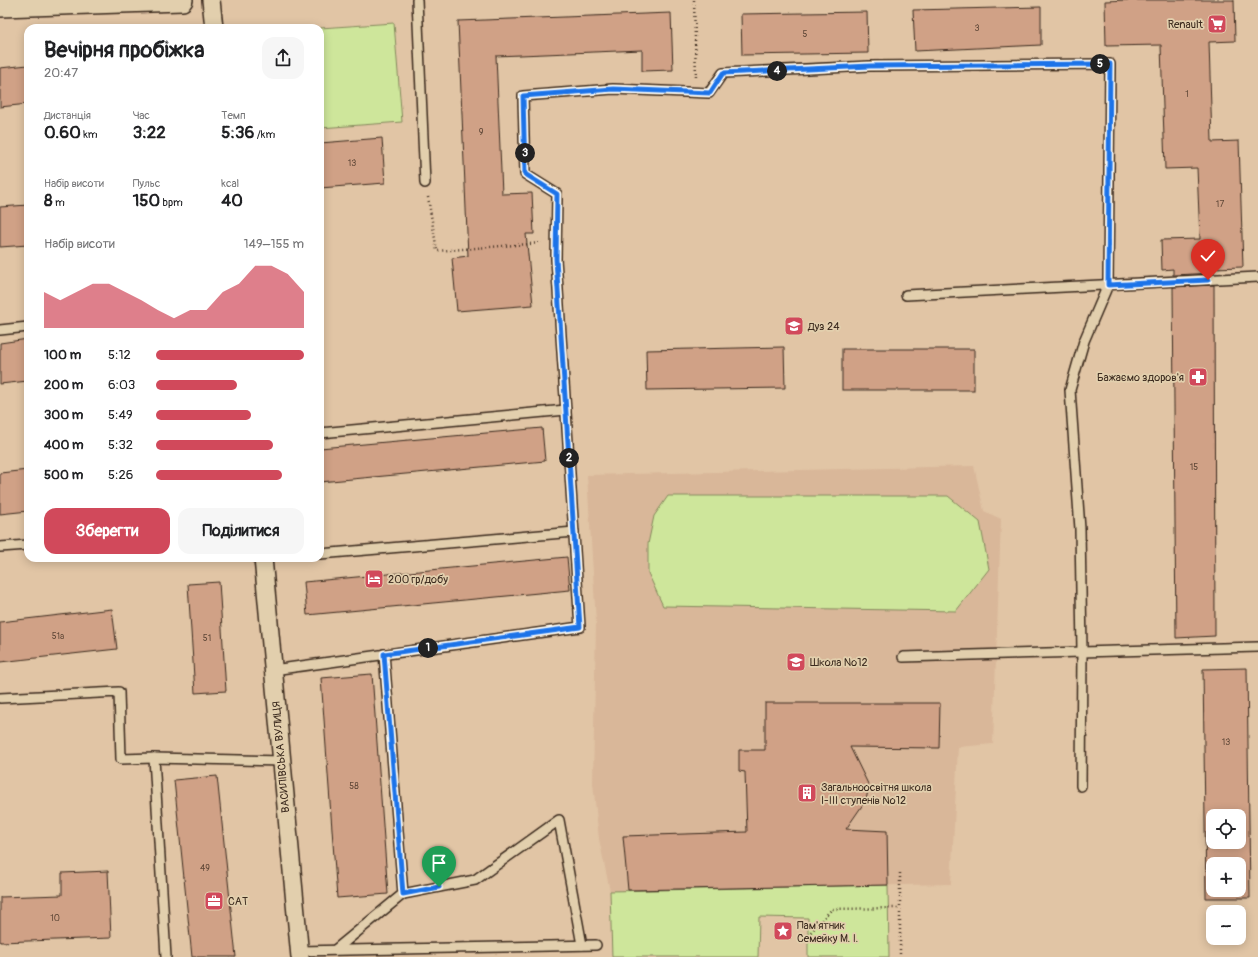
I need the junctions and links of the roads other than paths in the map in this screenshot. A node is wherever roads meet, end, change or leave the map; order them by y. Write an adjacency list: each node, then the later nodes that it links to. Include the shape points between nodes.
1 (182, 0): 4 (street)
2 (211, 0): 6 (street)
3 (417, 0): 7 (lane)
4 (34, 2): 5 (street)
5 (0, 6)
6 (214, 24)
7 (425, 183)
8 (1258, 277): 9 (lane)
9 (1108, 285): 10 (lane); 13 (lane, via 1110,64 870,66 723,73 710,93 613,89 523,96 525,174 557,194 556,242); 21 (lane, via 1084,341 1070,390 1080,529)
10 (906, 295)
11 (24, 327): 12 (lane)
12 (0, 330)
13 (566, 410): 14 (lane); 15 (lane)
14 (324, 433)
15 (574, 532): 18 (lane); 22 (lane, via 580,627)
16 (24, 545): 17 (lane)
17 (0, 547)
18 (324, 554)
19 (263, 562): 24 (street, ВАСИЛІВСЬКА ВУЛИЦЯ)
20 (1258, 647): 21 (lane)
21 (1082, 651): 23 (lane); 28 (lane)
22 (384, 654): 24 (lane); 29 (lane)
23 (903, 657)
24 (273, 670): 27 (street, ВАСИЛІВСЬКА ВУЛИЦЯ)
25 (0, 698): 26 (lane, via 119,692 121,758)
26 (154, 758): 27 (lane); 34 (lane)
27 (282, 761): 33 (street, ВАСИЛІВСЬКА ВУЛИЦЯ)
28 (1081, 786)
29 (403, 894): 30 (lane, via 475,880 559,820); 32 (lane)
30 (582, 945): 31 (lane); 32 (lane)
31 (596, 945)
32 (335, 950): 33 (lane)
33 (299, 954)
34 (166, 957)

